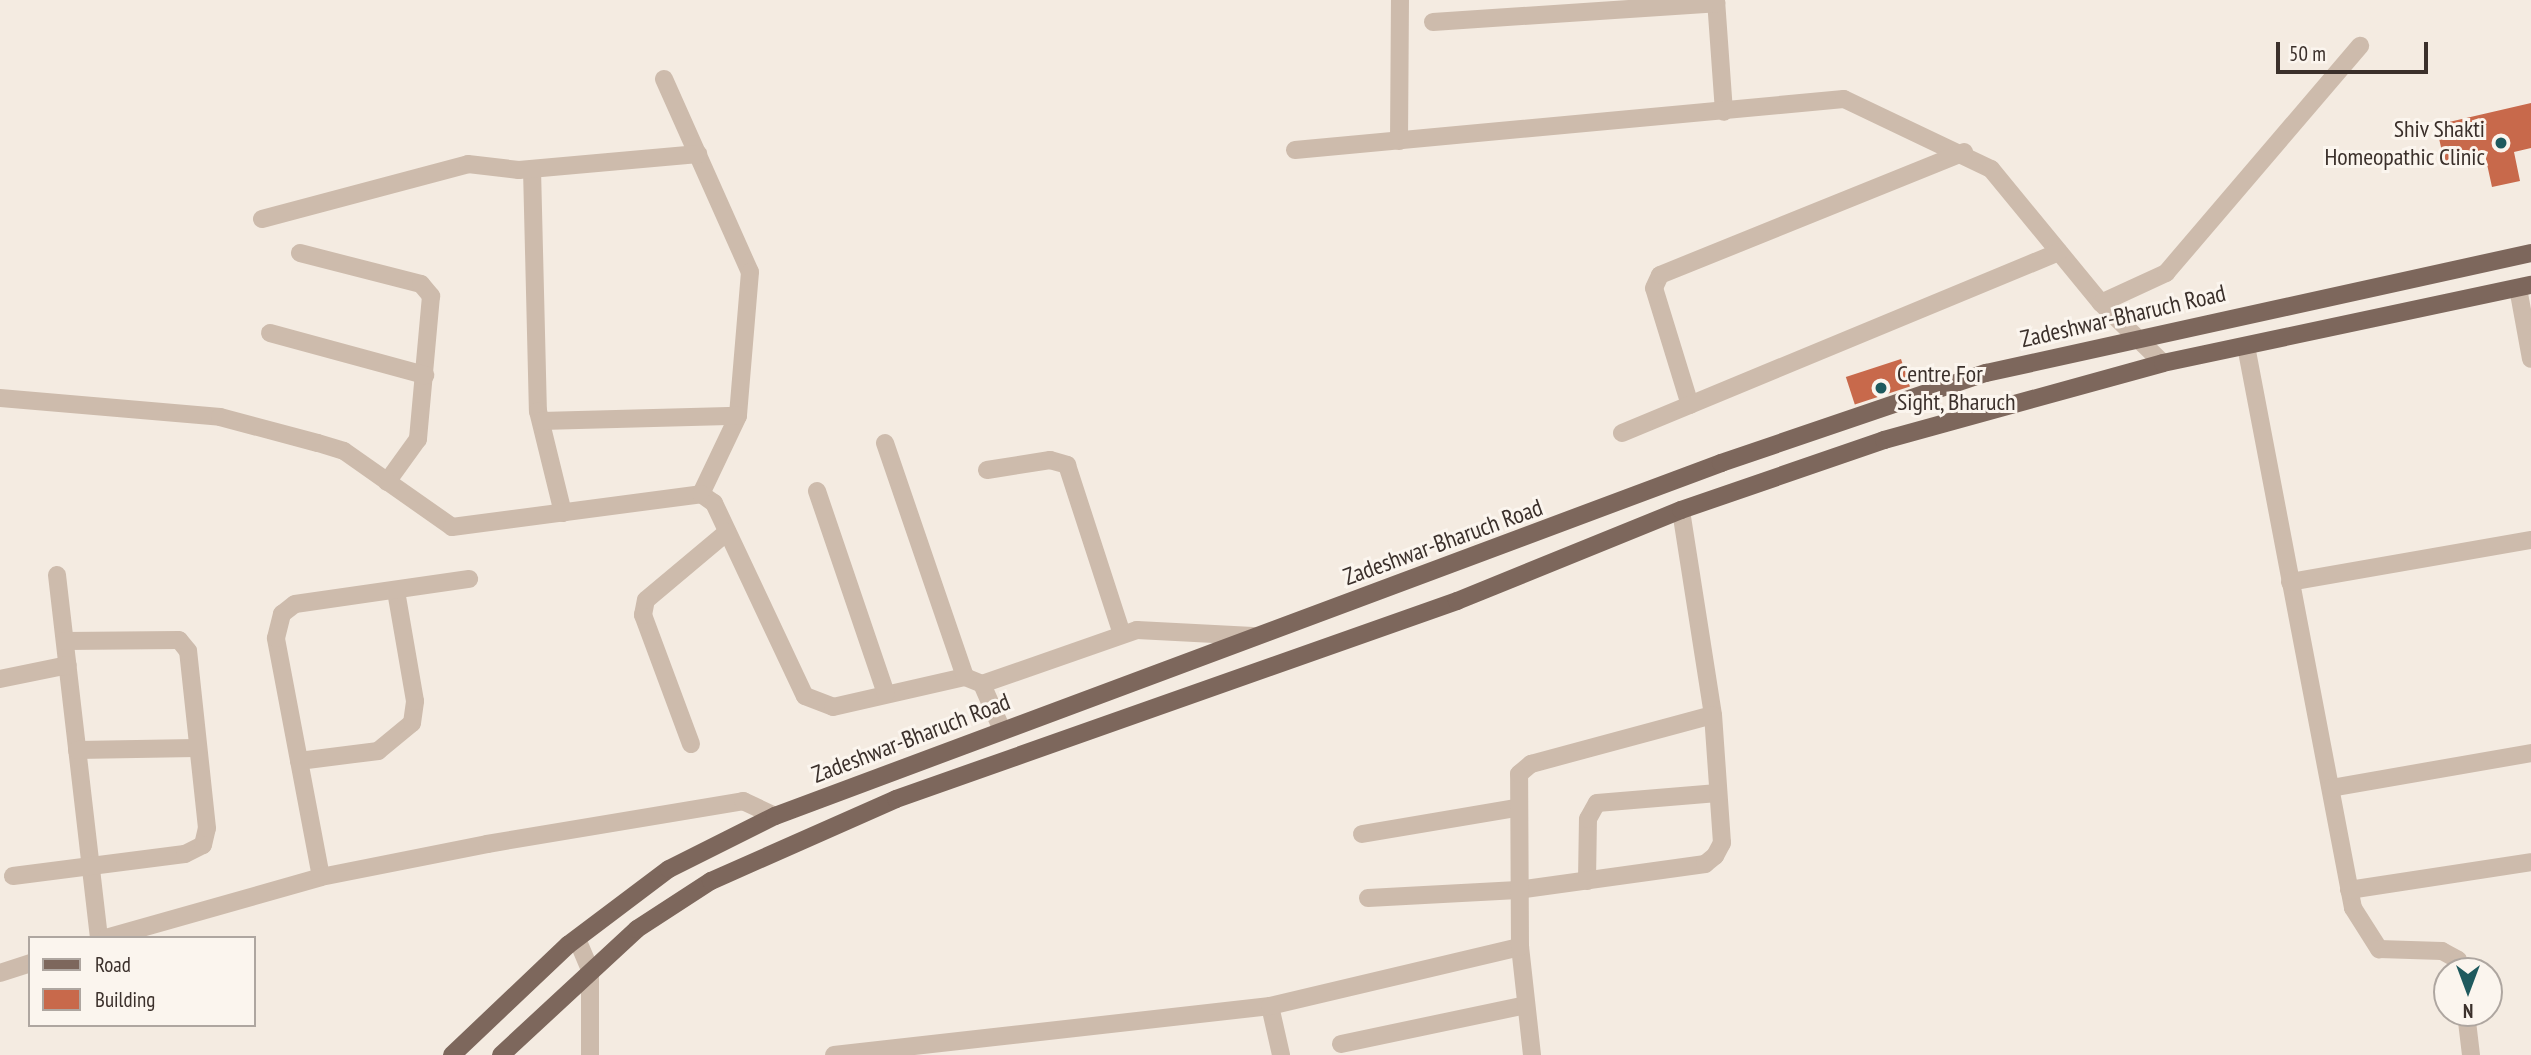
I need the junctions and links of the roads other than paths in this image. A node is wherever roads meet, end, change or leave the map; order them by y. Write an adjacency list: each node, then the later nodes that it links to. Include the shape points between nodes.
1 (1400, 0): 7 (street)
2 (1716, 2): 3 (street); 6 (street)
3 (1433, 22)
4 (2360, 46): 17 (street, via 2166,273)
5 (664, 79): 10 (street)
6 (1724, 111): 7 (street); 9 (street, via 1844,99)
7 (1399, 141): 8 (street)
8 (1295, 150)
9 (1964, 152): 14 (street, via 1991,169); 25 (street, via 1660,275 1654,288)
10 (698, 154): 11 (street); 26 (street, via 750,272)
11 (532, 169): 12 (street, via 468,164); 27 (street)
12 (262, 219)
13 (300, 253): 23 (street, via 428,289 432,306)
14 (2059, 253): 17 (street); 25 (street)
15 (2531, 253): 19 (main road, Zadeshwar-Bharuch Road)
16 (2524, 286): 20 (main road); 21 (street)
17 (2101, 303): 19 (street)
18 (270, 333): 23 (street)
19 (2134, 335): 22 (street); 43 (main road, Zadeshwar-Bharuch Road, via 1986,373 1828,424)
20 (2246, 346): 22 (main road); 40 (street)
21 (2531, 359)
22 (2163, 363): 34 (main road, via 1884,440)
23 (425, 375): 31 (street, via 418,439)
24 (0, 398): 31 (street, via 233,419 344,452)
25 (1690, 405): 28 (street)
26 (738, 415): 27 (street); 33 (street)
27 (541, 421): 35 (street)
28 (1622, 433)
29 (885, 443): 46 (street)
30 (987, 470): 42 (street, via 1050,460 1067,465)
31 (387, 482): 35 (street, via 452,527)
32 (817, 491): 49 (street)
33 (701, 494): 35 (street); 36 (street, via 714,503)
34 (1681, 510): 50 (street); 76 (main road, via 1457,601 896,799 711,881)
35 (563, 513)
36 (727, 532): 49 (street, via 805,696 834,708); 52 (street, via 646,600 643,614)
37 (2531, 540): 40 (street)
38 (57, 575): 44 (street)
39 (469, 579): 41 (street)
40 (2290, 582): 57 (street)
41 (396, 591): 56 (street, via 415,701 412,723 377,751); 56 (street, via 295,604 282,614 276,638)
42 (1122, 634): 43 (street, via 1180,630); 48 (street)
43 (1253, 636): 51 (main road, Zadeshwar-Bharuch Road)
44 (65, 641): 45 (street); 53 (street, via 179,640 188,651)
45 (68, 665): 47 (street); 54 (street)
46 (965, 677): 48 (street); 49 (street)
47 (0, 679)
48 (982, 684): 51 (street)
49 (886, 694)
50 (1713, 715): 58 (street); 59 (street, via 1531,764 1519,774)
51 (1002, 730): 60 (main road, Zadeshwar-Bharuch Road)
52 (691, 744)
53 (196, 748): 54 (street); 63 (street, via 207,828 203,845 185,854)
54 (78, 750): 63 (street)
55 (2531, 753): 57 (street)
56 (299, 761): 65 (street)
57 (2331, 788): 68 (street)
58 (1718, 793): 66 (street, via 1722,843 1705,864); 66 (street, via 1597,803 1588,818)
59 (1516, 808): 61 (street); 67 (street)
60 (775, 817): 65 (street, via 743,801); 72 (main road, Zadeshwar-Bharuch Road, via 670,869)
61 (1362, 834)
62 (2531, 862): 68 (street)
63 (91, 868): 64 (street); 70 (street)
64 (13, 876)
65 (321, 877): 71 (street)
66 (1587, 881): 67 (street)
67 (1518, 890): 69 (street); 73 (street)
68 (2349, 890): 74 (street, via 2359,924 2379,949 2442,951)
69 (1368, 898)
70 (99, 936)
71 (113, 936)
72 (577, 939): 76 (street); 82 (main road, Zadeshwar-Bharuch Road)
73 (1520, 947): 78 (street); 79 (street)
74 (2453, 957)
75 (28, 964): 77 (street)
76 (590, 969): 83 (main road); 84 (street)
77 (0, 973)
78 (1526, 1005): 81 (street); 87 (street)
79 (1270, 1006): 85 (street); 86 (street)
80 (2468, 1027): 88 (street)
81 (1341, 1044)
82 (452, 1055)
83 (501, 1055)
84 (590, 1055)
85 (834, 1055)
86 (1281, 1055)
87 (1532, 1055)
88 (2471, 1055)

